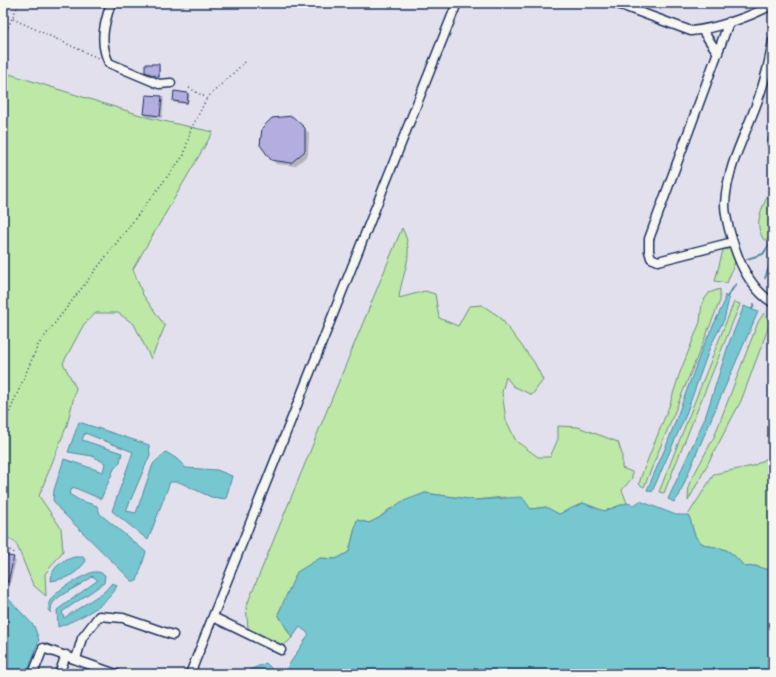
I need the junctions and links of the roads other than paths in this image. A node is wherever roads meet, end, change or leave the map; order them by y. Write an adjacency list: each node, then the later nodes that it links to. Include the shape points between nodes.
1 (111, 3): 9 (lane, via 102,27 104,53 109,63 159,84)
2 (458, 3): 12 (lane)
3 (615, 3): 6 (lane, via 691,31)
4 (773, 4): 5 (lane, via 764,10)
5 (729, 22): 6 (lane); 8 (lane)
6 (702, 30): 8 (lane)
7 (773, 41): 10 (lane, via 760,94 731,167 725,205)
8 (718, 54): 10 (lane, via 649,239 649,251 651,258 658,261)
9 (171, 83)
10 (733, 242): 11 (lane, via 752,283)
11 (773, 303)
12 (213, 617): 14 (lane); 20 (lane)
13 (173, 635): 16 (lane, via 123,618 99,616 82,638)
14 (281, 650)
15 (66, 655): 16 (lane); 17 (lane, via 43,648); 18 (lane)
16 (76, 659): 19 (lane)
17 (33, 674)
18 (59, 674)
19 (116, 674)
20 (190, 674)

